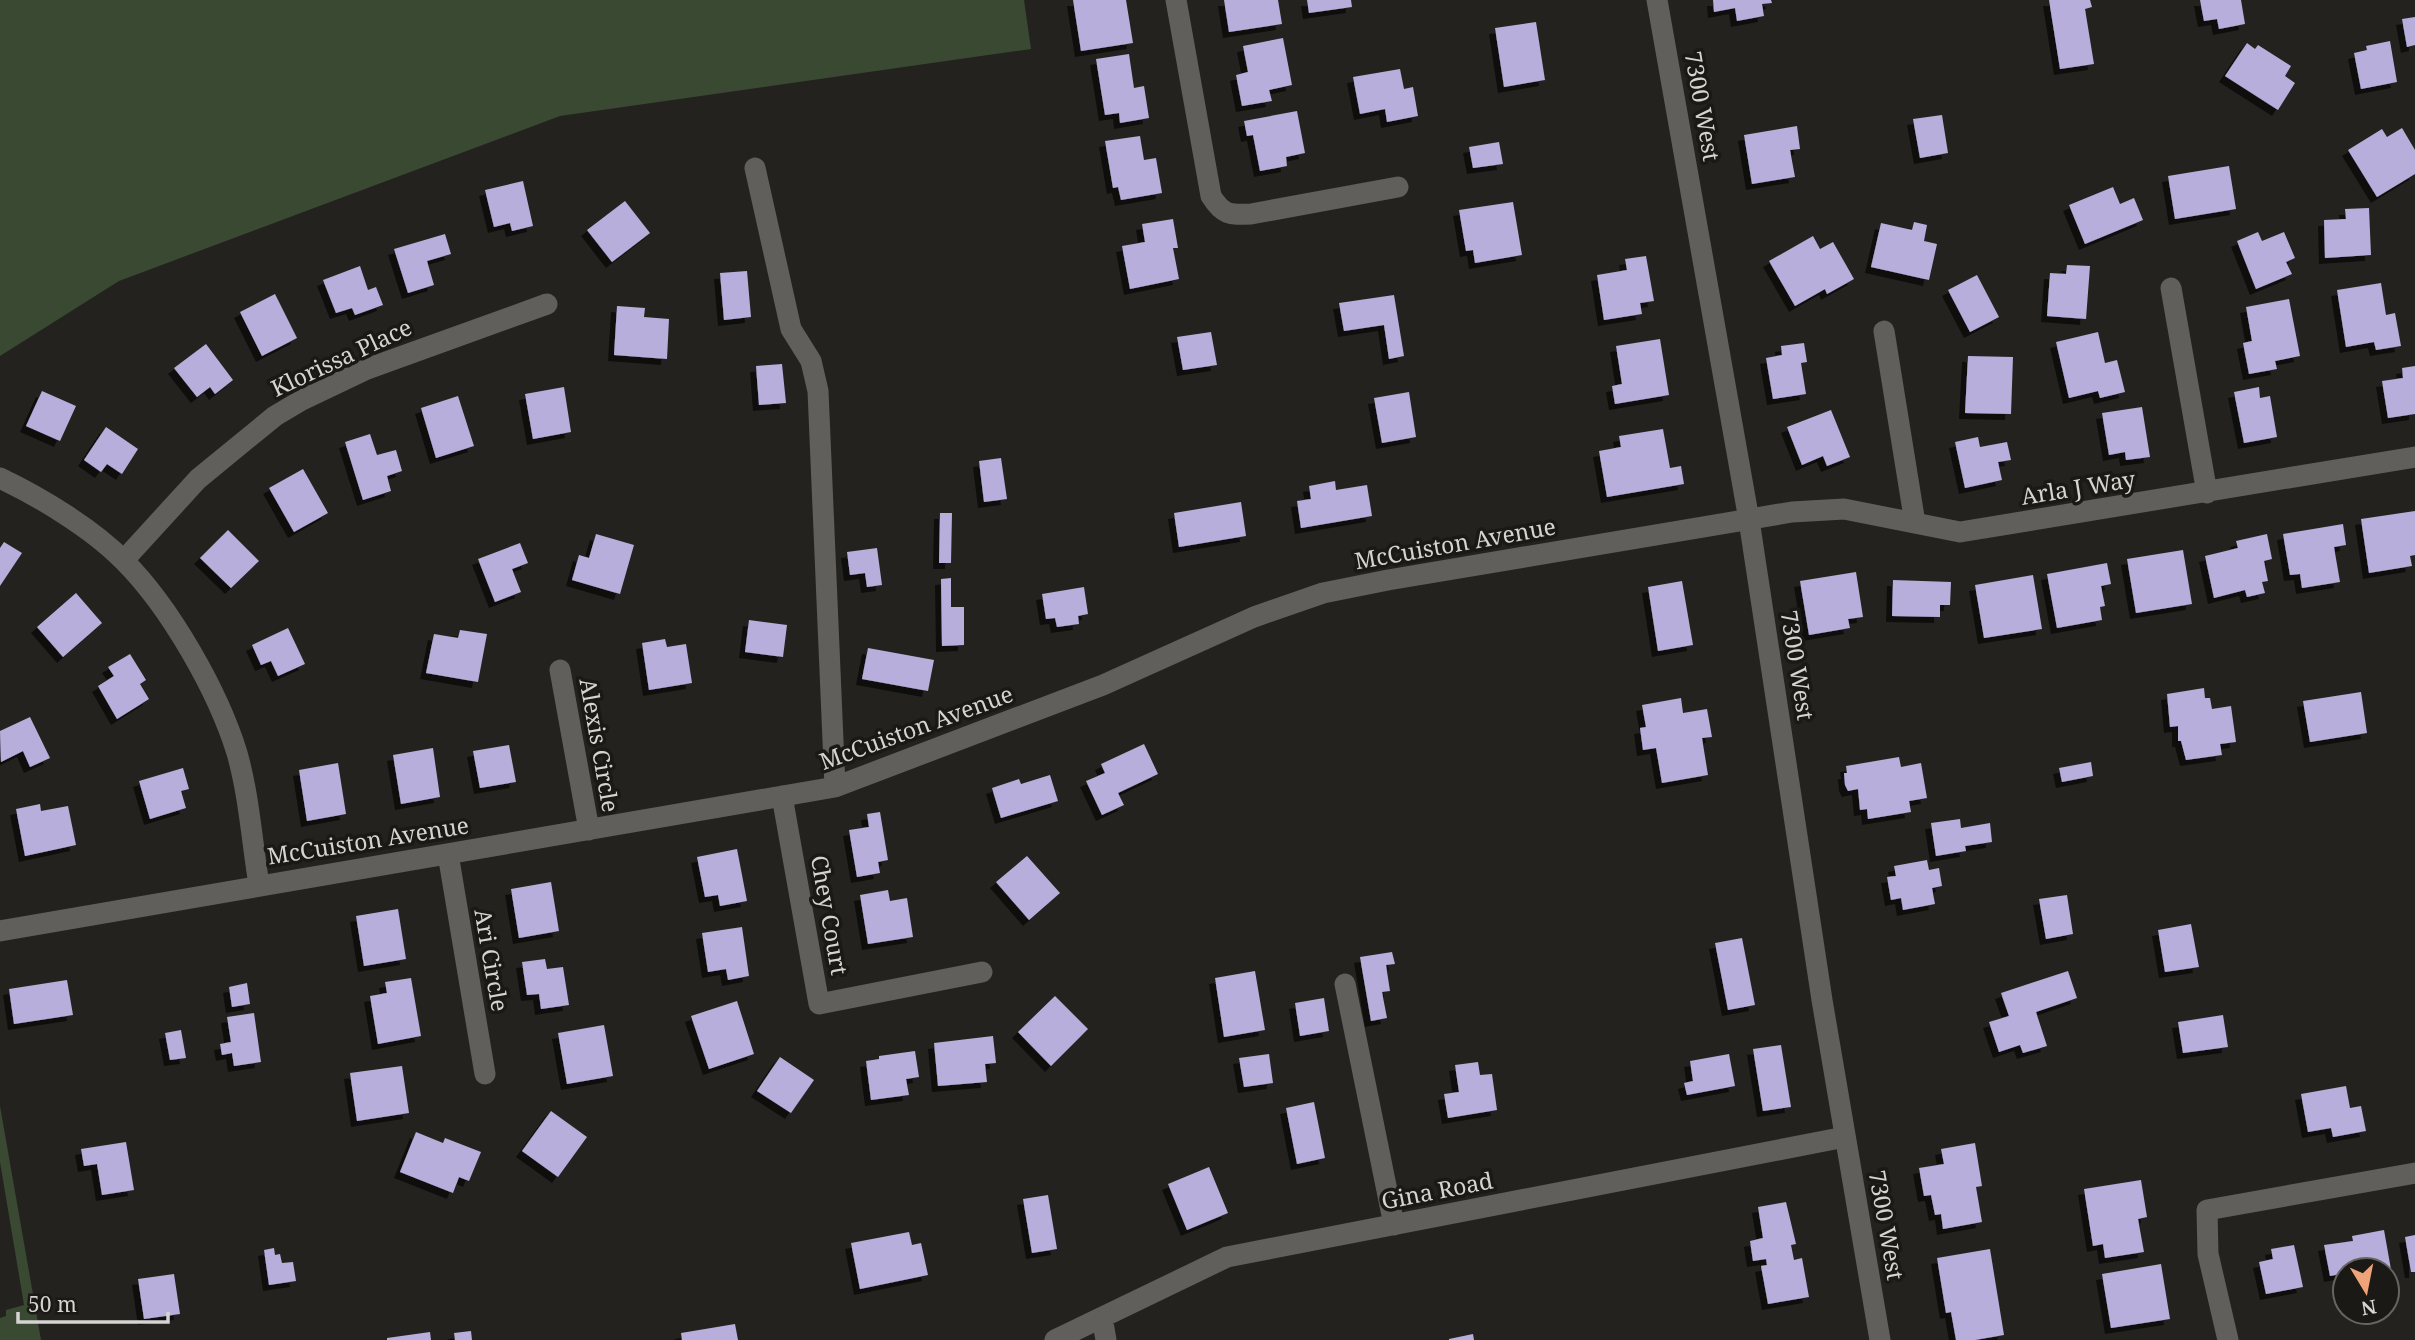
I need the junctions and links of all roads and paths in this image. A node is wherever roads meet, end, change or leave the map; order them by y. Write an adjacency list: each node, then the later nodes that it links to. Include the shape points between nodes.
1 (1176, 0): 4 (street, via 1211,196 1226,214 1251,214)
2 (1657, 0): 11 (street, 7300 West)
3 (755, 168): 15 (street, via 791,329 811,361 818,391)
4 (1398, 187)
5 (2171, 288): 10 (street)
6 (547, 304): 13 (street, Klorissa Place, via 367,369 275,416 198,479)
7 (1884, 331): 12 (street)
8 (2415, 457): 10 (street, Arla J Way)
9 (0, 478): 13 (street, via 56,509)
10 (2207, 493): 12 (street, Arla J Way, via 1960,532)
11 (1749, 520): 12 (street, Arla J Way, via 1844,509); 15 (street, McCuiston Avenue, via 1323,593); 24 (street, 7300 West)
12 (1915, 523)
13 (124, 560): 19 (street, via 173,623 226,722 238,756)
14 (560, 670): 17 (street, Alexis Circle)
15 (835, 788): 16 (street, McCuiston Avenue)
16 (782, 796): 17 (street, McCuiston Avenue); 21 (street, Chey Court, via 819,1004)
17 (589, 830): 18 (street, McCuiston Avenue)
18 (448, 854): 19 (street, McCuiston Avenue); 23 (street, Ari Circle)
19 (259, 885): 20 (street, McCuiston Avenue)
20 (0, 931)
21 (982, 972)
22 (1345, 984): 26 (street)
23 (485, 1074)
24 (1845, 1137): 26 (street, Gina Road); 30 (street, 7300 West)
25 (2415, 1173): 31 (street, via 2207,1210 2208,1254)
26 (1394, 1225): 27 (street, Gina Road, via 1227,1257)
27 (1102, 1317): 28 (street, Gina Road); 29 (street)
28 (1055, 1340)
29 (1106, 1340)
30 (1880, 1340)
31 (2228, 1340)

